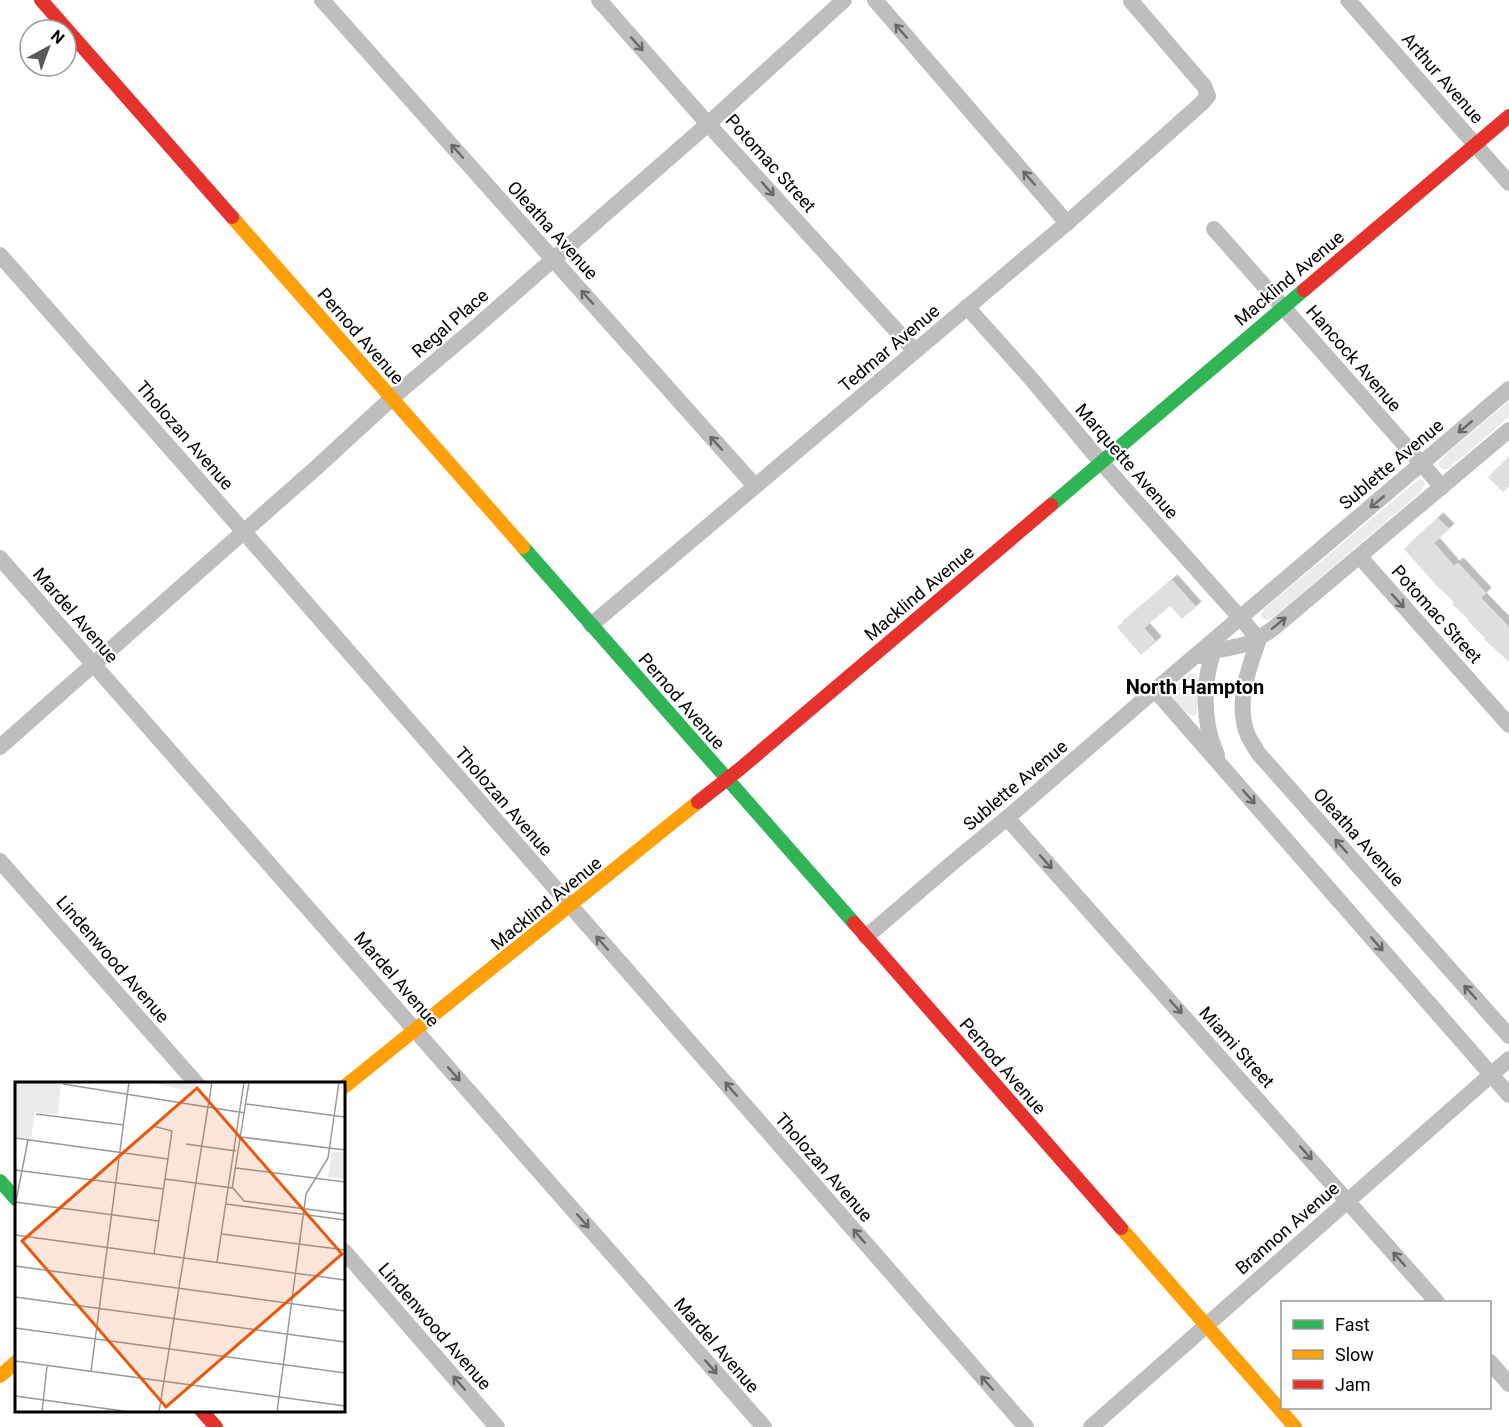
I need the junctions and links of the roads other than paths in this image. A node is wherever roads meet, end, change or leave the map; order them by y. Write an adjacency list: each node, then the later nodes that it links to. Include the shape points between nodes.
1 (41, 0): 20 (street, Pernod Avenue)
2 (322, 0): 15 (street, Oleatha Avenue, one-way to 2)
3 (599, 0): 9 (street, Potomac Street, one-way to 9)
4 (843, 0): 9 (street, Regal Place)
5 (875, 0): 12 (street, one-way to 5)
6 (1348, 0): 10 (street, Arthur Avenue)
7 (1131, 1): 12 (street, Tedmar Avenue, via 1208,96)
8 (1509, 116): 10 (street, Macklind Avenue)
9 (708, 124): 15 (street, Regal Place); 18 (street, Potomac Street, one-way to 18)
10 (1476, 144): 11 (street, Arthur Avenue); 17 (street, Macklind Avenue)
11 (1509, 183)
12 (1067, 222): 16 (street, Tedmar Avenue)
13 (1214, 229): 17 (street, Hancock Avenue)
14 (0, 255): 26 (street, Tholozan Avenue)
15 (553, 259): 20 (street, Regal Place); 24 (street, Oleatha Avenue, one-way to 15)
16 (967, 307): 18 (street, Tedmar Avenue); 22 (street, Marquette Avenue)
17 (1283, 307): 22 (street, Macklind Avenue); 23 (street, Hancock Avenue)
18 (915, 351): 24 (street, Tedmar Avenue)
19 (1509, 389): 23 (street, Sublette Avenue, one-way to 23)
20 (392, 398): 26 (street, Regal Place); 30 (street, Pernod Avenue)
21 (1509, 430): 25 (street, Sublette Avenue)
22 (1101, 462): 29 (street, Marquette Avenue); 40 (street, Macklind Avenue)
23 (1422, 464): 25 (street, Hancock Avenue); 29 (street, Sublette Avenue, one-way to 29)
24 (755, 486): 30 (street, Tedmar Avenue)
25 (1442, 487): 27 (street, Sublette Avenue)
26 (244, 532): 35 (street, Regal Place); 43 (street, Tholozan Avenue)
27 (1360, 557): 32 (street, Sublette Avenue, one-way to 27); 37 (street, Potomac Street, one-way to 37)
28 (0, 558): 35 (street, Mardel Avenue)
29 (1239, 618): 31 (street, Sublette Avenue); 32 (street, Marquette Avenue)
30 (591, 625): 40 (street, Pernod Avenue)
31 (1226, 630): 33 (street); 34 (street, Sublette Avenue)
32 (1259, 639): 33 (street, Sublette Avenue); 46 (street, Oleatha Avenue, one-way to 32, via 1258,753 1249,738 1242,705 1248,669)
33 (1214, 651): 34 (street, Sublette Avenue); 39 (street, via 1205,691 1210,737)
34 (1188, 662): 36 (street, Sublette Avenue)
35 (93, 665): 38 (street, Regal Place); 45 (street, Mardel Avenue)
36 (1155, 690): 39 (street); 41 (street, Sublette Avenue)
37 (1509, 725)
38 (0, 747)
39 (1230, 775): 48 (street, one-way to 48)
40 (728, 780): 43 (street, Macklind Avenue); 44 (street, Pernod Avenue)
41 (1007, 818): 44 (street, Sublette Avenue); 54 (street, Miami Street, one-way to 54)
42 (0, 861): 49 (street, Lindenwood Avenue)
43 (570, 906): 45 (street, Macklind Avenue); 66 (street, Tholozan Avenue, one-way to 43)
44 (866, 937): 57 (street, Pernod Avenue)
45 (416, 1030): 50 (street, Macklind Avenue); 65 (street, Mardel Avenue, one-way to 65)
46 (1509, 1036)
47 (1509, 1059): 48 (street, Brannon Avenue)
48 (1491, 1075): 51 (street); 54 (street, Brannon Avenue)
49 (196, 1082)
50 (345, 1086)
51 (1509, 1095)
52 (0, 1181): 53 (street)
53 (15, 1198)
54 (1348, 1201): 56 (street, Miami Street, one-way to 54); 57 (street, Brannon Avenue)
55 (345, 1252): 64 (street, Lindenwood Avenue, one-way to 55)
56 (1436, 1301)
57 (1207, 1325): 67 (street, Brannon Avenue); 68 (street, Pernod Avenue)
58 (15, 1363): 60 (street)
59 (1491, 1363): 61 (street)
60 (0, 1376)
61 (1509, 1384)
62 (203, 1412): 63 (street)
63 (216, 1427)
64 (497, 1427)
65 (764, 1427)
66 (1026, 1427)
67 (1091, 1427)
68 (1295, 1427)

